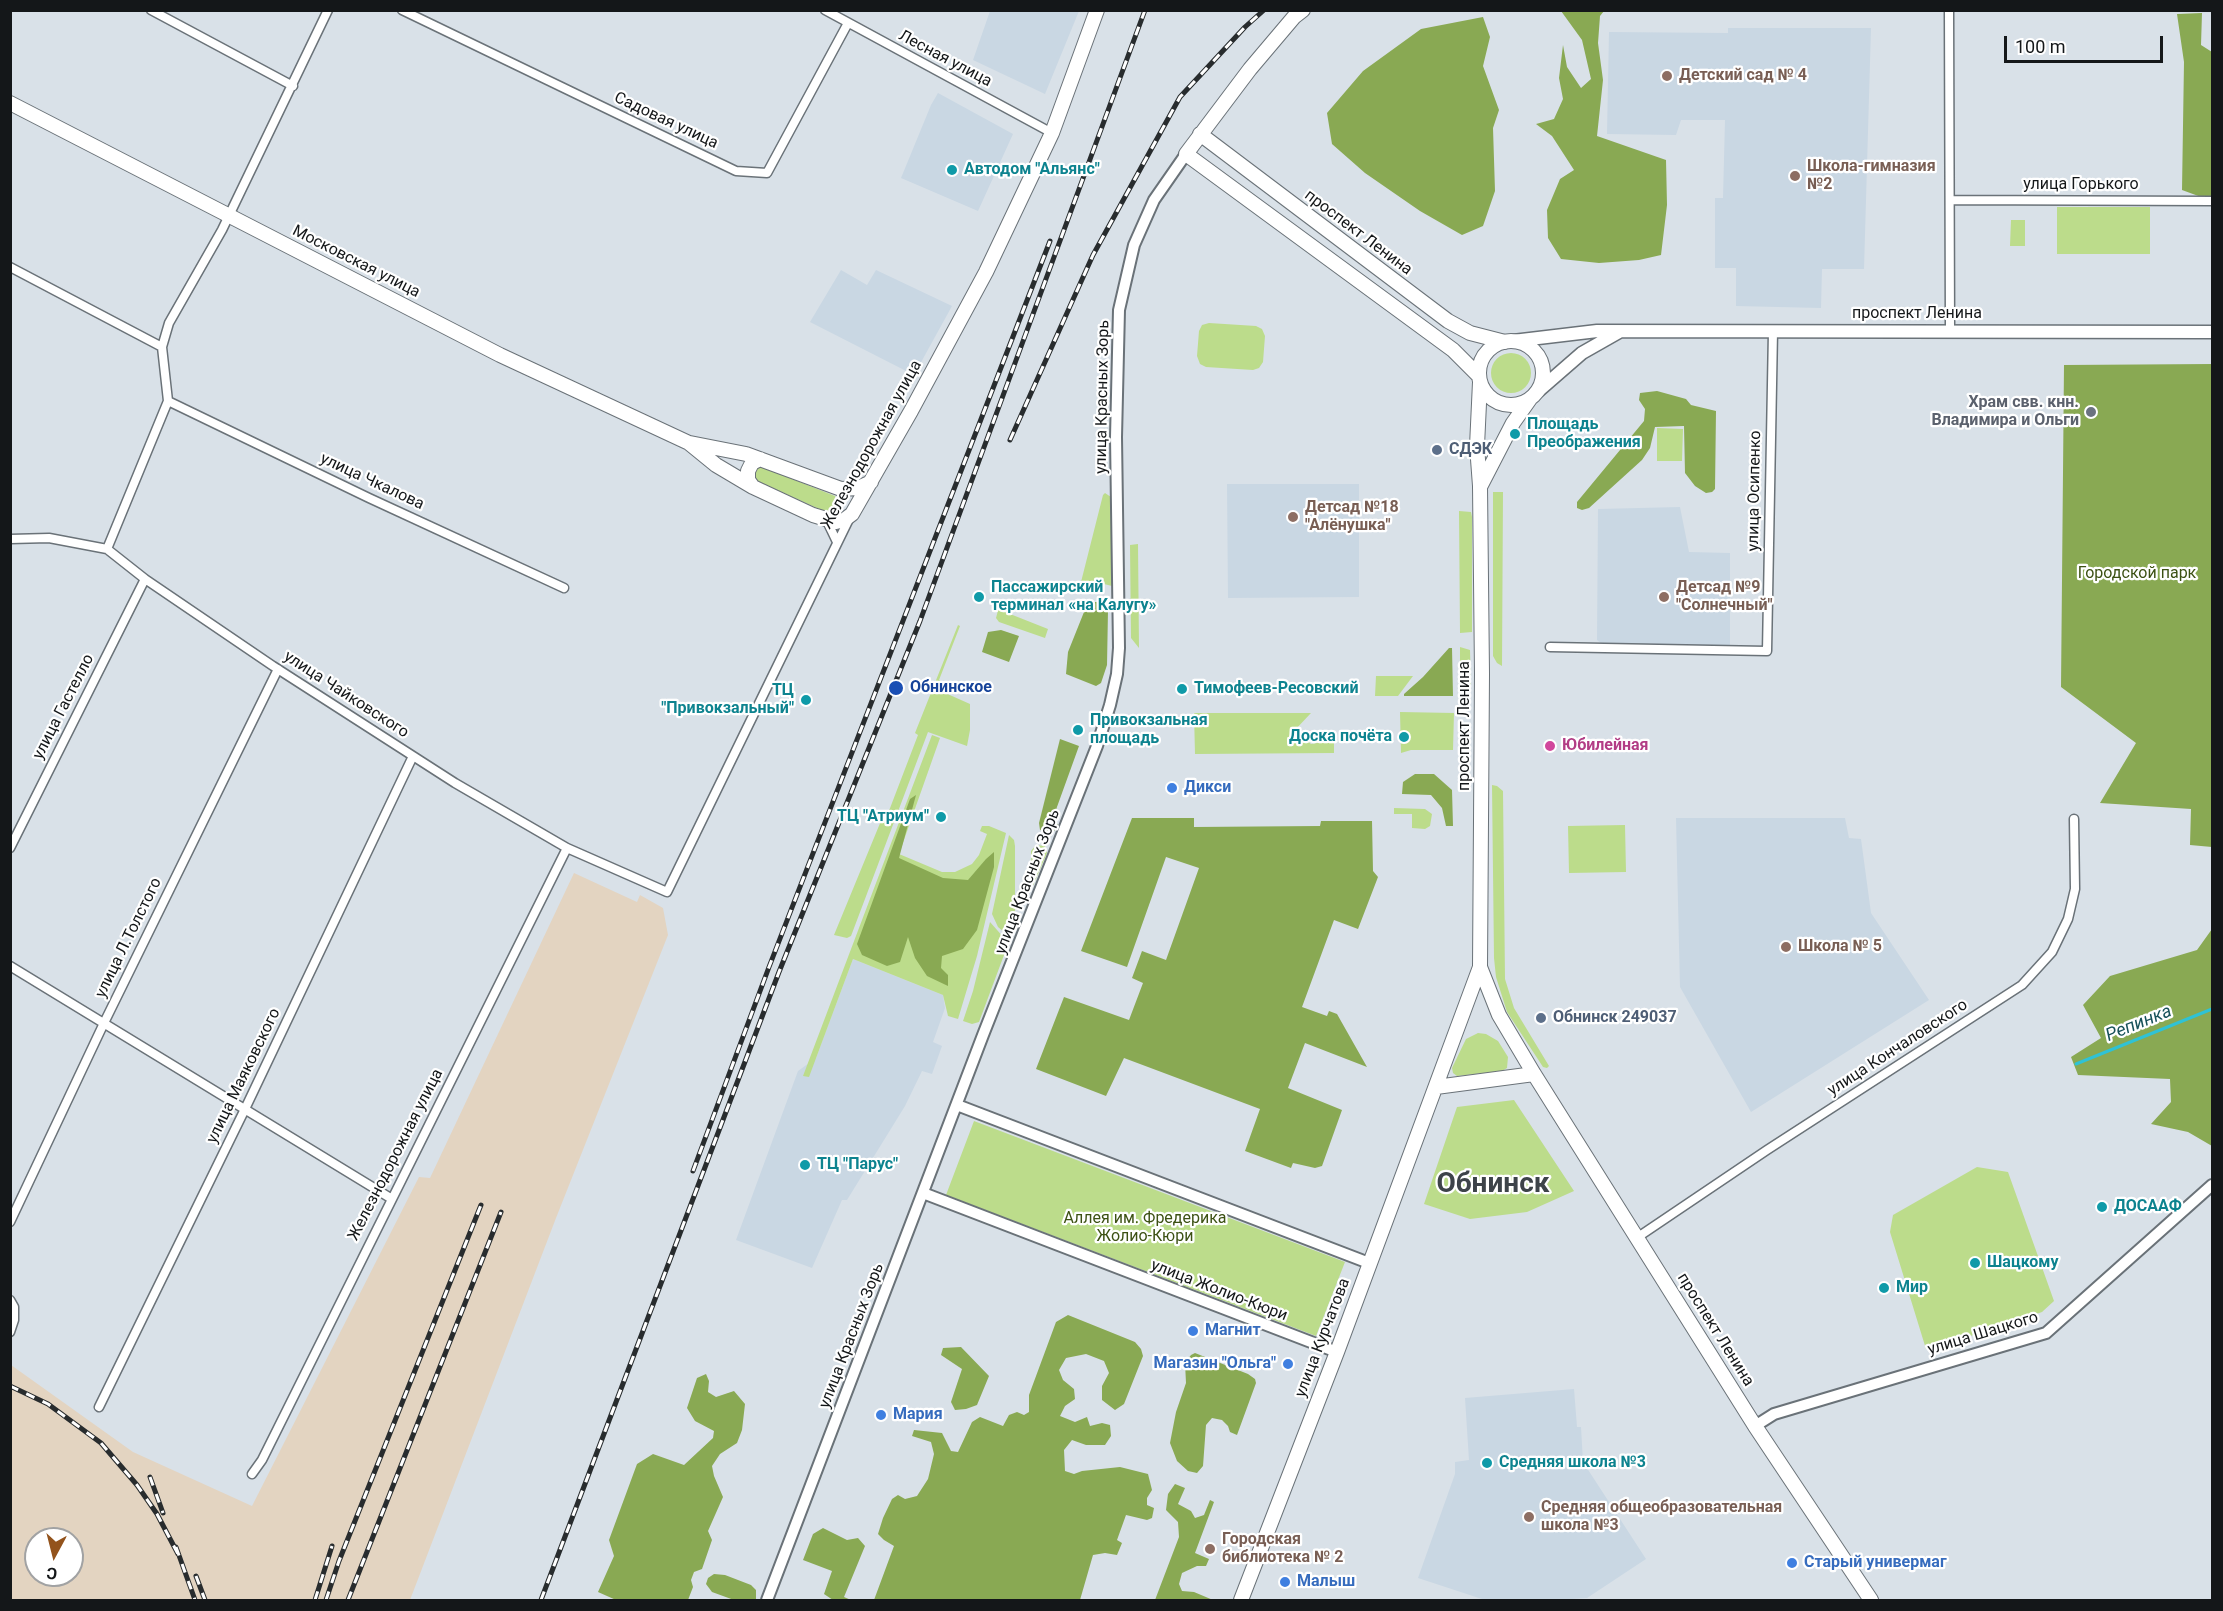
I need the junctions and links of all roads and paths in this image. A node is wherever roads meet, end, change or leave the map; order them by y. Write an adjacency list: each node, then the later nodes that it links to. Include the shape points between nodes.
1 (151, 10): 9 (street)
2 (328, 10): 9 (street)
3 (402, 10): 8 (street, Садовая улица, via 736,171 767,173)
4 (825, 10): 8 (street, Лесная улица)
5 (1097, 10): 11 (main road, Железнодорожная улица)
6 (1302, 10): 12 (main road)
7 (1950, 10): 14 (street)
8 (848, 23): 11 (street, Лесная улица)
9 (293, 86): 16 (street)
10 (10, 103): 16 (main road, Московская улица)
11 (1052, 133): 29 (main road, Железнодорожная улица, via 986,272)
12 (1200, 134): 13 (main road); 22 (main road, проспект Ленина, via 1448,321 1470,333)
13 (1186, 154): 24 (main road, via 1453,350); 52 (street, улица Красных Зорь, via 1154,200 1134,245 1119,310 1119,648 1110,705)
14 (1950, 200): 15 (street, улица Горького); 18 (street)
15 (2212, 201)
16 (229, 215): 23 (street, via 170,323); 27 (main road, Московская улица, via 500,355)
17 (10, 267): 23 (street)
18 (1950, 330): 20 (main road, проспект Ленина); 21 (main road, проспект Ленина)
19 (1621, 331): 20 (main road, проспект Ленина); 22 (main road, проспект Ленина); 25 (main road, проспект Ленина, via 1582,354)
20 (1773, 331): 40 (street, улица Осипенко, via 1767,651)
21 (2212, 332)
22 (1509, 341): 24 (main road, via 1485,353); 25 (main road, via 1527,346 1538,357 1542,380)
23 (162, 347): 26 (street)
24 (1479, 379): 25 (main road, via 1488,396 1501,404 1516,405); 30 (main road, проспект Ленина)
25 (1533, 396): 30 (main road, проспект Ленина, via 1513,423)
26 (168, 402): 37 (street); 39 (street, улица Чкалова)
27 (689, 443): 28 (main road, Московская улица, via 730,449); 31 (main road, Московская улица)
28 (760, 459): 31 (main road, via 748,471); 32 (main road, Московская улица)
29 (871, 482): 32 (main road); 33 (main road, Железнодорожная улица)
30 (1480, 486): 48 (main road, проспект Ленина)
31 (753, 487): 34 (main road, Московская улица)
32 (841, 489): 33 (main road, via 852,503)
33 (852, 514): 34 (main road, via 840,521); 36 (street, Железнодорожная улица)
34 (827, 520): 36 (street)
35 (10, 539): 37 (street, улица Чайковского, via 50,538)
36 (837, 542): 46 (street, Железнодорожная улица)
37 (107, 549): 38 (street, улица Чайковского)
38 (145, 579): 41 (street, улица Чайковского); 44 (street, улица Гастелло)
39 (564, 588)
40 (1551, 647)
41 (278, 669): 42 (street, улица Чайковского); 49 (street, улица Л.Толстого)
42 (413, 756): 45 (street, улица Чайковского); 53 (street, улица Маяковского)
43 (2074, 819): 58 (street, улица Кончаловского, via 2074,889 2068,919 2052,952 2022,985)
44 (10, 848)
45 (567, 848): 46 (street, улица Чайковского); 56 (street, Железнодорожная улица)
46 (667, 892)
47 (10, 966): 49 (street)
48 (1480, 967): 50 (main road, проспект Ленина, via 1499,1015); 51 (main road, улица Курчатова)
49 (104, 1023): 53 (street); 57 (street, улица Л.Толстого)
50 (1534, 1074): 51 (main road); 58 (main road, проспект Ленина)
51 (1436, 1087): 59 (main road, улица Курчатова)
52 (957, 1105): 55 (street, улица Красных Зорь); 59 (street)
53 (245, 1110): 56 (street); 63 (street, улица Маяковского)
54 (2212, 1185): 64 (street, улица Шацкого, via 2046,1333 1774,1414)
55 (923, 1193): 62 (street, улица Жолио-Кюри); 66 (street, улица Красных Зорь)
56 (392, 1199): 65 (street, Железнодорожная улица)
57 (10, 1222)
58 (1638, 1237): 64 (main road, проспект Ленина)
59 (1369, 1263): 62 (main road, улица Курчатова)
60 (10, 1300): 61 (street, via 14,1307)
61 (10, 1332)
62 (1337, 1352): 67 (main road, улица Курчатова)
63 (99, 1407)
64 (1755, 1426): 68 (main road, проспект Ленина)
65 (252, 1474)
66 (767, 1600)
67 (1241, 1600)
68 (1871, 1600)

